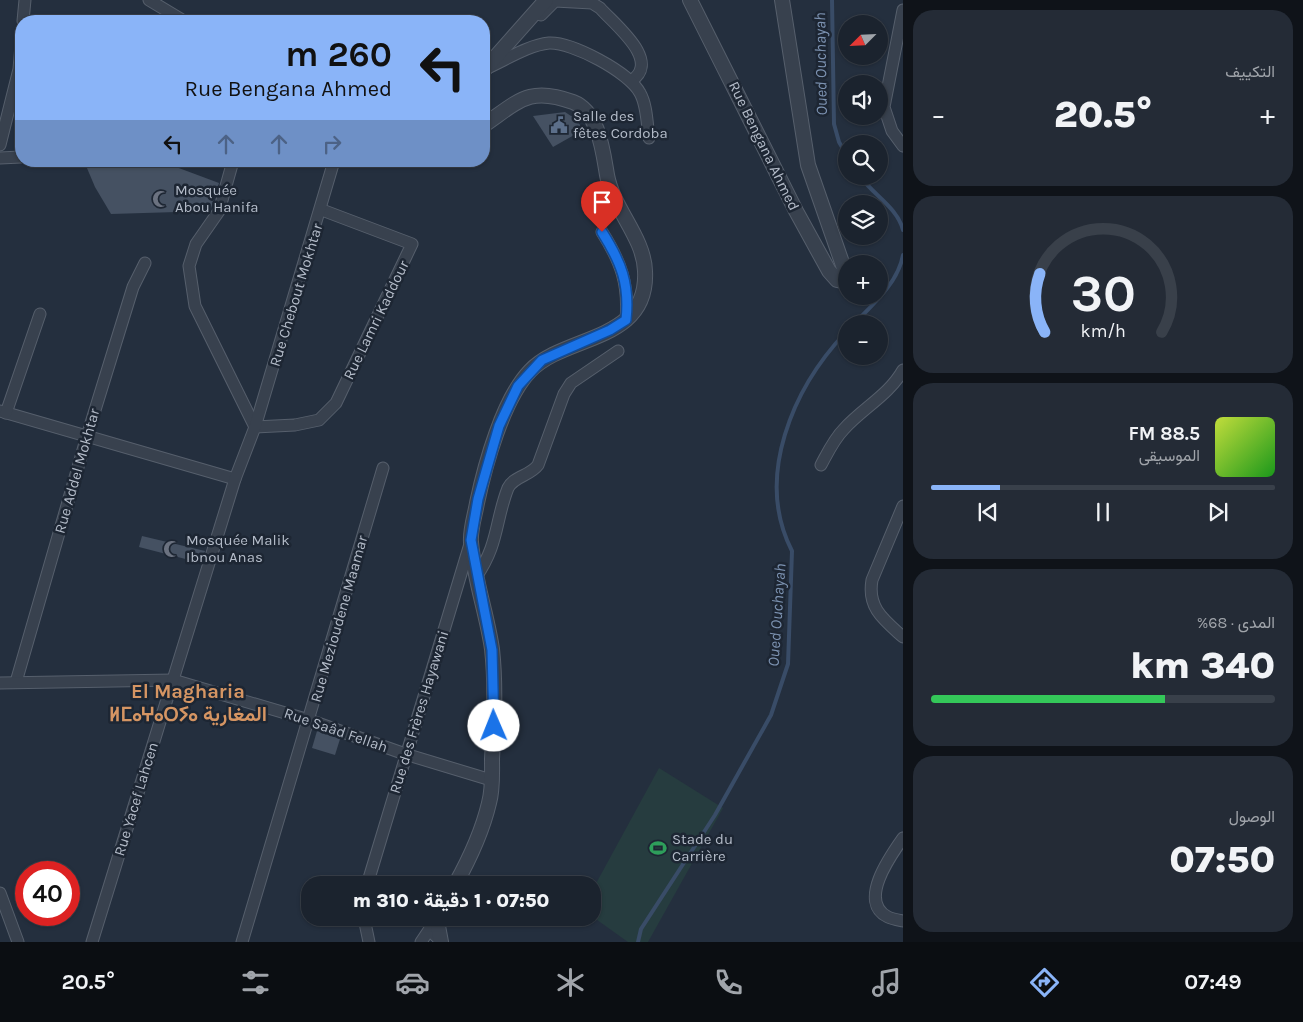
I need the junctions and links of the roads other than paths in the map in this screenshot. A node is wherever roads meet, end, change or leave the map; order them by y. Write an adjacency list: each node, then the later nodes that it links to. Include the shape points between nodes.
1 (25, 0): 7 (street)
2 (149, 0): 8 (street)
3 (546, 0): 10 (street)
4 (690, 0): 26 (street, Rue Bengana Ahmed, via 796,211 829,271)
5 (782, 0): 24 (street, Rue Bengana Ahmed, via 808,164)
6 (903, 10): 17 (street, via 884,107 892,131)
7 (24, 15)
8 (174, 15)
9 (521, 36): 12 (street, via 555,1 592,3 640,52 640,73)
10 (490, 63)
11 (490, 67): 12 (street, via 536,46 562,44 608,65)
12 (630, 81): 15 (street, via 643,99)
13 (15, 85): 16 (street)
14 (490, 121): 28 (street, via 530,95 545,94 578,104 593,121 609,184 645,269 643,294)
15 (649, 138)
16 (0, 145)
17 (903, 146)
18 (15, 157): 19 (street)
19 (0, 158)
20 (231, 167): 32 (street, via 219,212 196,244 189,266 195,306)
21 (333, 167): 22 (street, Rue Chebout Mokhtar)
22 (322, 210): 32 (street, Rue Chebout Mokhtar); 32 (street, Rue Lamri Kaddour, via 412,244 336,403 319,420)
23 (602, 232): 28 (street, via 622,268 628,300)
24 (839, 255)
25 (145, 263): 33 (street, Rue Addel Mokhtar, via 133,287)
26 (838, 280)
27 (40, 314): 31 (street)
28 (626, 320): 38 (street, via 542,360 518,386 499,426 478,499)
29 (618, 351): 39 (street, via 567,388 538,465 509,487 494,544)
30 (903, 370): 34 (street, via 889,388 844,429)
31 (3, 412): 33 (street)
32 (255, 427): 36 (street, Rue Yacef Lahcen)
33 (87, 436): 36 (street); 42 (street, Rue Addel Mokhtar)
34 (821, 465)
35 (383, 468): 44 (street, Rue Mezioudene Maamar)
36 (235, 479): 41 (street, Rue Yacef Lahcen)
37 (903, 506): 40 (street, via 870,589 877,614)
38 (471, 540): 39 (street); 45 (street, Rue des Frères Hayawani)
39 (476, 577): 46 (street, via 492,650 494,726)
40 (903, 637)
41 (173, 680): 42 (street, Rue Saâd Fellah); 44 (street, Rue Saâd Fellah); 56 (street, Rue Yacef Lahcen)
42 (16, 682): 43 (street, Rue Saâd Fellah)
43 (0, 683)
44 (309, 720): 45 (street, Rue Saâd Fellah); 57 (street, Rue Mezioudene Maamar)
45 (405, 754): 46 (street, Rue Saâd Fellah); 48 (street, Rue des Frères Hayawani)
46 (491, 780): 49 (street, via 490,800 477,846)
47 (903, 838): 51 (street, via 884,865 875,896 884,914)
48 (370, 876)
49 (460, 876)
50 (0, 893): 55 (street)
51 (903, 921)
52 (366, 926): 58 (street)
53 (438, 926): 54 (street)
54 (441, 941): 59 (street, via 429,930)
55 (18, 942)
56 (92, 942)
57 (242, 942)
58 (369, 942)
59 (421, 942)

